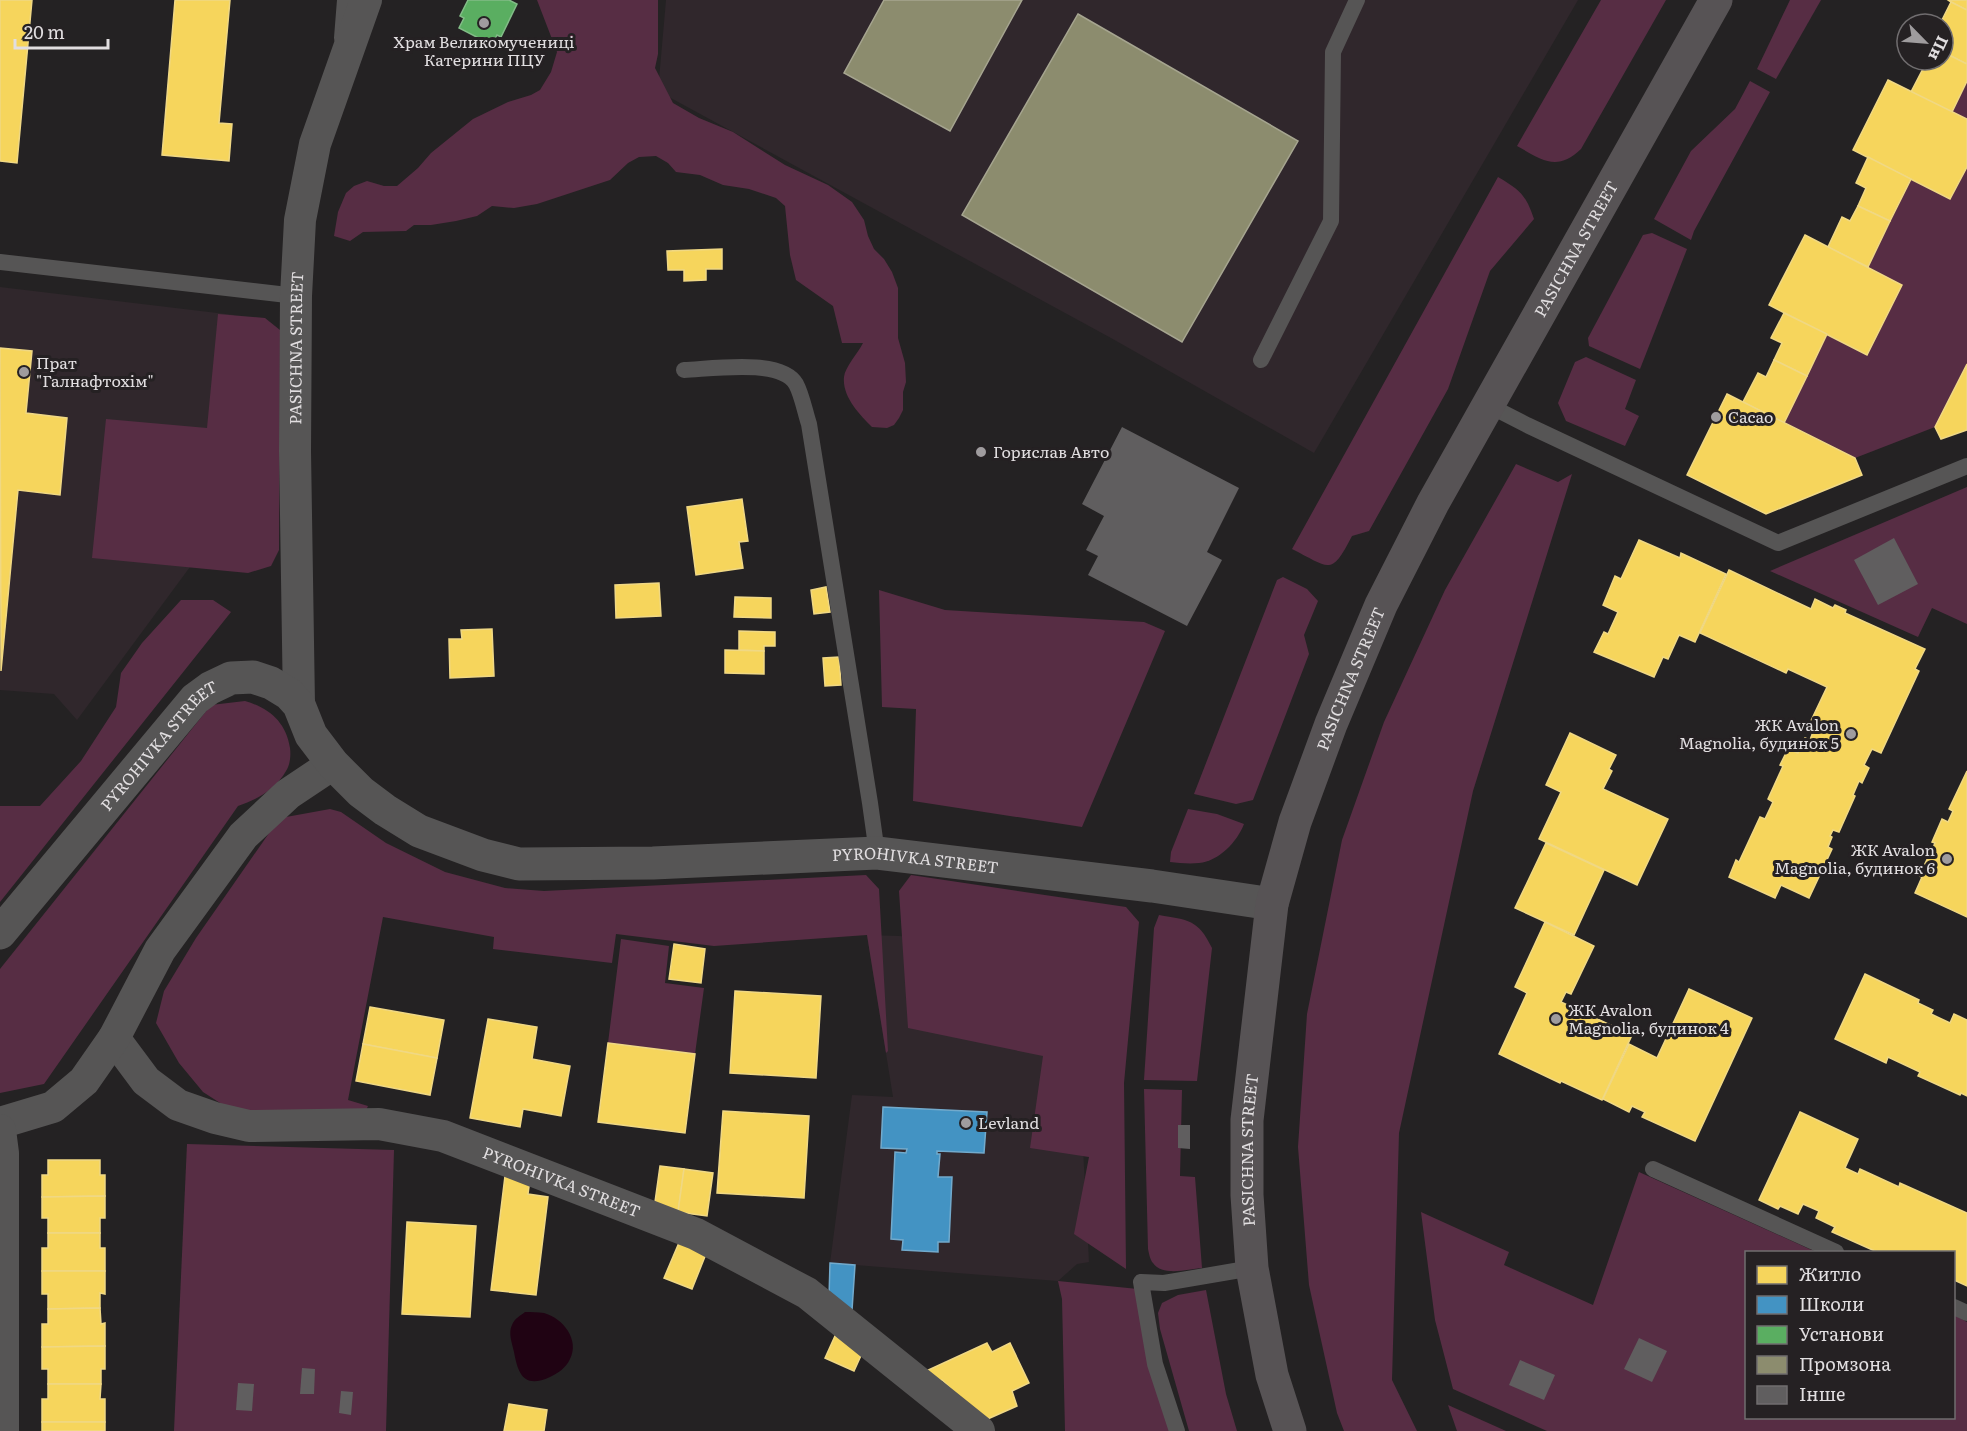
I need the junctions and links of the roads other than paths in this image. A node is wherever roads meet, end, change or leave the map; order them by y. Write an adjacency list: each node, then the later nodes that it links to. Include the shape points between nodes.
1 (345, 0): 5 (lane)
2 (366, 0): 5 (street, PASICHNA STREET)
3 (1357, 0): 8 (lane, via 1333,52 1331,221)
4 (1716, 0): 10 (main road, PASICHNA STREET)
5 (339, 72): 7 (street, PASICHNA STREET, via 315,144 300,220)
6 (0, 262): 7 (lane)
7 (296, 296): 12 (street, PASICHNA STREET)
8 (1261, 360)
9 (684, 370): 14 (lane, via 765,367 784,372 796,384 809,424)
10 (1488, 405): 11 (lane, via 1778,543); 15 (main road, PASICHNA STREET, via 1381,605 1331,724)
11 (1967, 466)
12 (299, 705): 13 (street, PYROHIVKA STREET, via 311,735); 16 (street, PYROHIVKA STREET, via 289,694 253,678 231,678 195,699)
13 (333, 764): 14 (street, PYROHIVKA STREET, via 361,792 419,831 519,864 653,863); 17 (street, via 288,794 243,836 160,950)
14 (877, 853): 15 (street, PYROHIVKA STREET, via 1141,884)
15 (1272, 904): 22 (main road, PASICHNA STREET, via 1247,1120)
16 (0, 933)
17 (114, 1038): 18 (street, via 84,1081 53,1107); 25 (street, PYROHIVKA STREET, via 146,1081 178,1105 215,1118 249,1126 379,1124 443,1136 696,1234 807,1293)
18 (0, 1123)
19 (0, 1130): 23 (street)
20 (1653, 1169): 21 (lane)
21 (1834, 1251)
22 (1252, 1268): 26 (lane, via 1164,1283 1141,1282 1155,1364); 27 (main road, PASICHNA STREET, via 1272,1375)
23 (2, 1319): 24 (street)
24 (3, 1431)
25 (978, 1431)
26 (1177, 1431)
27 (1290, 1431)

